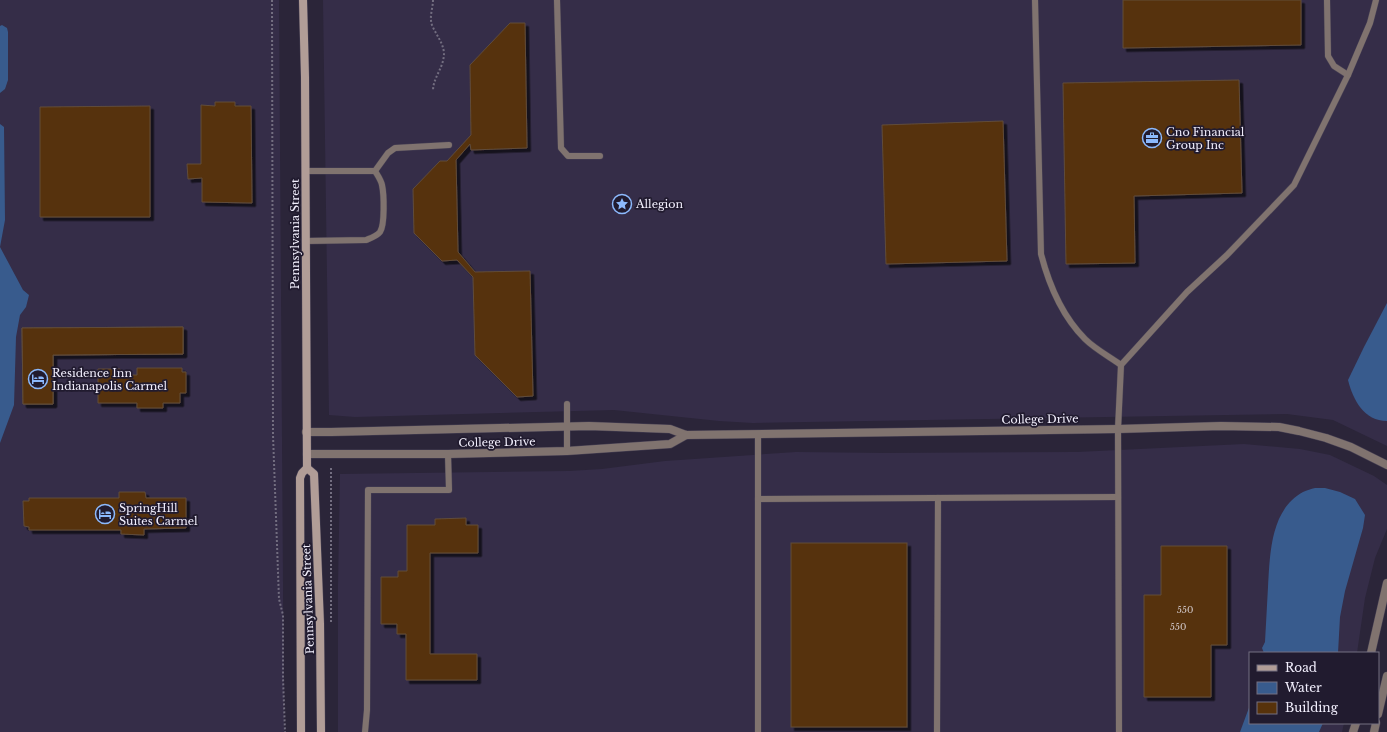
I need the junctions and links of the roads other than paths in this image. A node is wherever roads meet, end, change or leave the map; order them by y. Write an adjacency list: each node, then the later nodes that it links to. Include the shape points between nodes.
1 (302, 0): 9 (main road, Pennsylvania Street)
2 (557, 0): 8 (lane, via 562,148 568,156)
3 (1035, 0): 12 (lane, via 1041,254 1047,277 1064,313 1086,340)
4 (1327, 0): 6 (lane, via 1328,56 1334,66)
5 (1376, 0): 6 (lane, via 1370,23)
6 (1348, 75): 12 (lane, via 1294,185 1227,255 1187,292)
7 (449, 145): 10 (lane, via 395,148 388,153)
8 (600, 156)
9 (305, 171): 10 (lane); 11 (main road, Pennsylvania Street)
10 (375, 171): 11 (lane, via 382,187 383,226 380,232 366,240)
11 (305, 241): 16 (main road, Pennsylvania Street)
12 (1121, 365): 15 (lane)
13 (567, 404): 14 (lane)
14 (568, 427): 16 (street, College Drive); 17 (street, College Drive, via 670,429); 19 (lane)
15 (1118, 429): 18 (street, College Drive); 22 (street, College Drive, via 1221,426 1279,428 1326,438); 24 (lane)
16 (306, 432): 20 (main road, Pennsylvania Street)
17 (686, 434): 18 (street, College Drive); 19 (street, College Drive, via 670,444)
18 (758, 434): 26 (lane)
19 (568, 451): 21 (street, College Drive)
20 (307, 454): 21 (street, College Drive); 23 (main road, Pennsylvania Street)
21 (448, 454): 34 (lane, via 449,490 368,490)
22 (1387, 465)
23 (307, 468): 32 (main road, Pennsylvania Street, via 300,478); 33 (main road, Pennsylvania Street, via 314,474)
24 (1118, 497): 25 (lane); 37 (lane)
25 (938, 498): 26 (lane); 36 (lane)
26 (758, 499): 35 (lane)
27 (1387, 583): 28 (street)
28 (1371, 652)
29 (1387, 676): 30 (street)
30 (1381, 689): 31 (street)
31 (1379, 706)
32 (301, 732)
33 (321, 732)
34 (365, 732)
35 (758, 732)
36 (937, 732)
37 (1119, 732)

